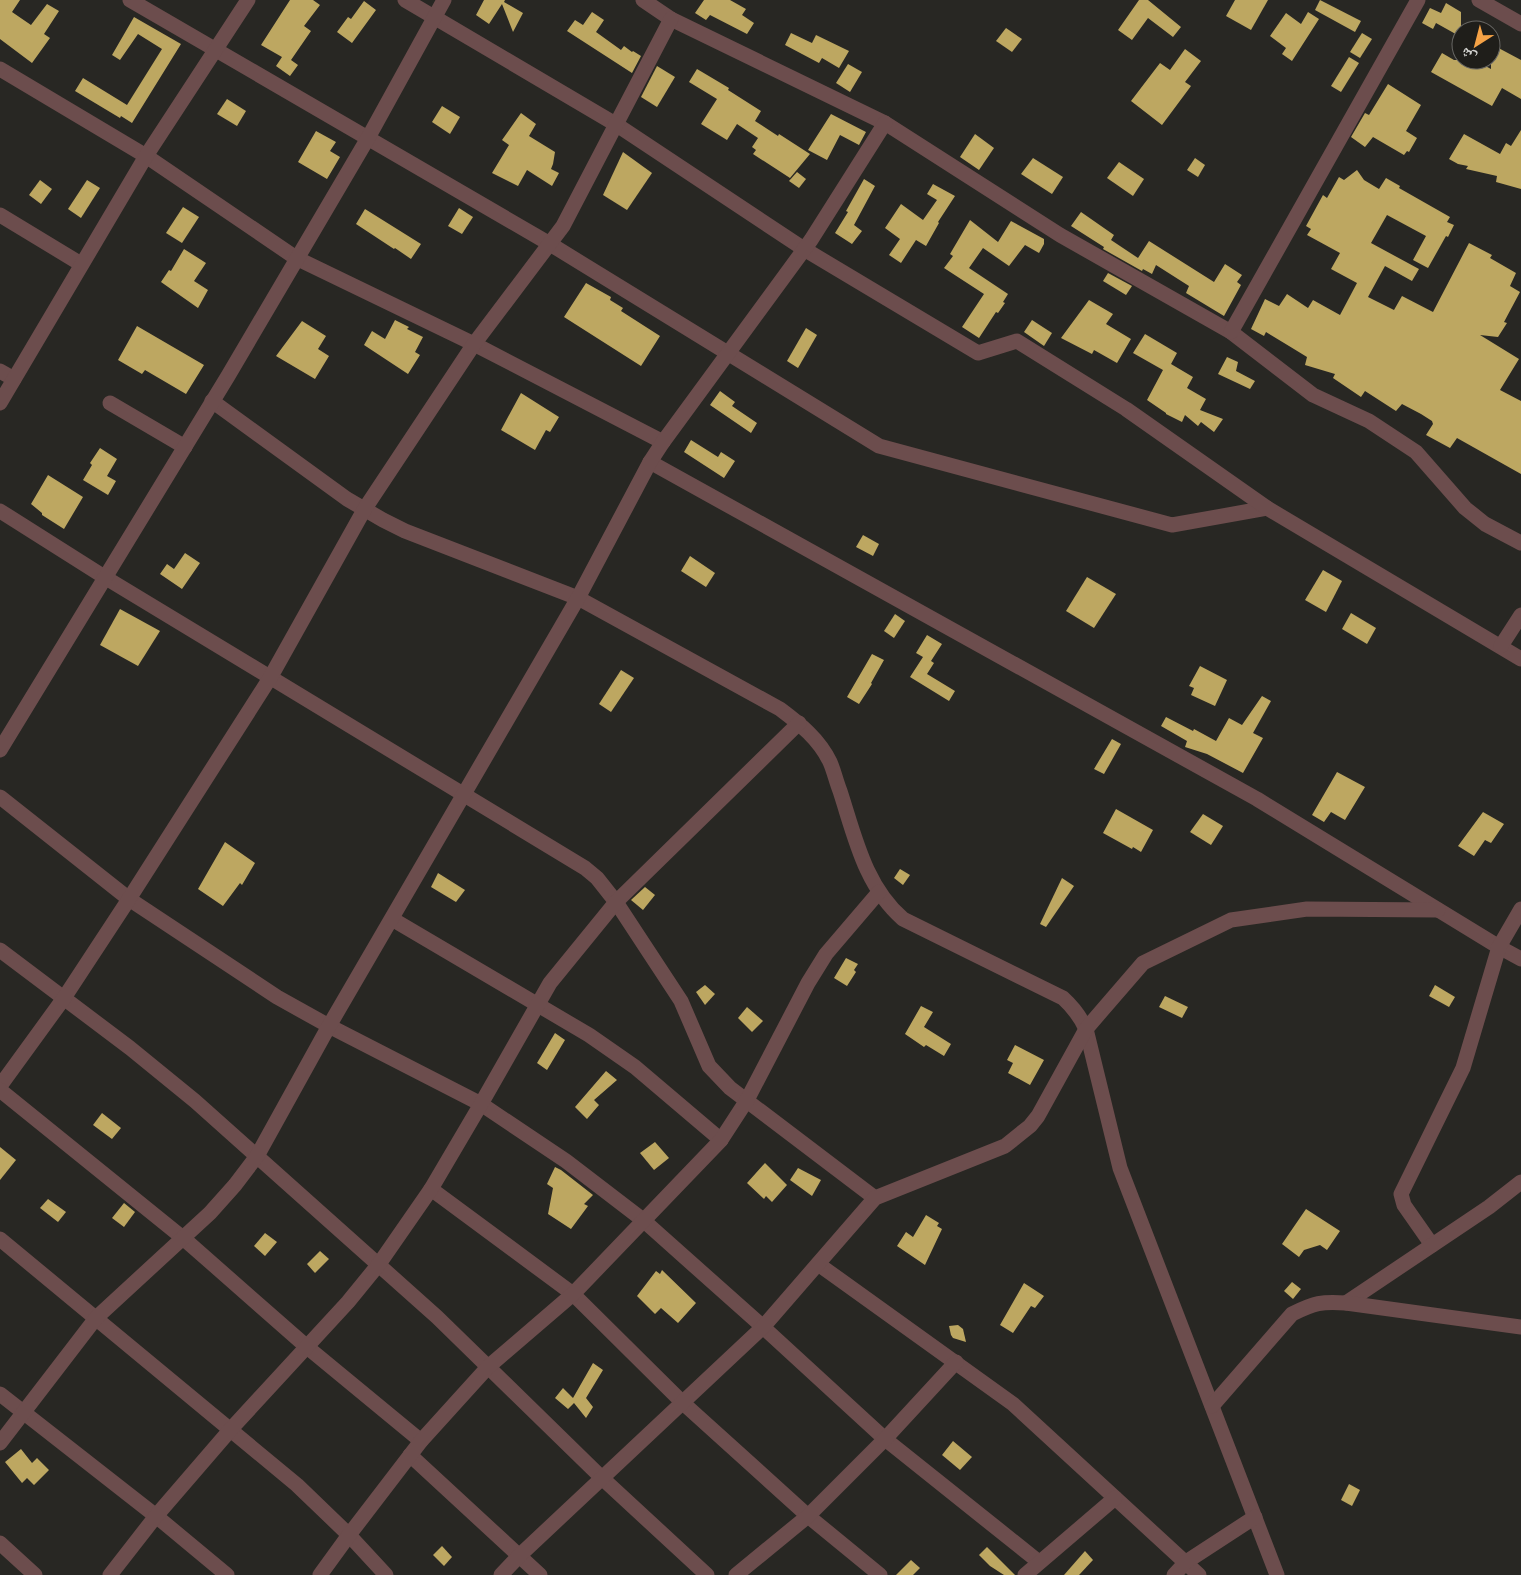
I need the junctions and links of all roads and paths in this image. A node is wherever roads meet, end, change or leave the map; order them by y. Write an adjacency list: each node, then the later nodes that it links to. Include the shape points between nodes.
1 (130, 0): 11 (street)
2 (248, 0): 11 (street)
3 (405, 0): 8 (street)
4 (444, 0): 8 (street)
5 (643, 0): 9 (street)
6 (1418, 0): 22 (street)
7 (1479, 0): 10 (street)
8 (435, 16): 14 (street); 15 (street)
9 (672, 19): 13 (street); 14 (street)
10 (1521, 24)
11 (216, 50): 15 (street); 16 (street)
12 (0, 70): 16 (street)
13 (885, 123): 19 (street); 22 (street, via 1060,235)
14 (617, 125): 18 (street); 19 (street)
15 (368, 138): 18 (street); 20 (street)
16 (146, 156): 20 (street); 21 (street)
17 (0, 215): 21 (street)
18 (550, 244): 23 (street); 24 (street)
19 (804, 249): 24 (street); 33 (street, via 978,353 1017,342 1126,409)
20 (296, 258): 23 (street); 27 (street)
21 (81, 264): 26 (street)
22 (1231, 332): 36 (street, via 1313,395 1369,422 1416,452 1465,508 1485,524)
23 (474, 344): 30 (street); 34 (street)
24 (727, 354): 30 (street); 33 (street, via 878,446 1172,525)
25 (0, 371): 26 (street)
26 (14, 379): 28 (street)
27 (212, 401): 31 (street); 34 (street)
28 (0, 403)
29 (110, 403): 31 (street)
30 (663, 442): 32 (street)
31 (185, 447): 37 (street)
32 (650, 462): 38 (street); 51 (street, via 1257,798)
33 (1266, 508): 40 (street)
34 (364, 510): 38 (street, via 405,531); 42 (street)
35 (0, 511): 37 (street)
36 (1521, 542)
37 (106, 578): 42 (street); 44 (street)
38 (578, 598): 43 (street); 45 (street)
39 (1521, 615): 40 (street)
40 (1501, 646): 41 (street)
41 (1521, 659)
42 (270, 678): 45 (street); 48 (street)
43 (800, 723): 47 (street, via 830,762 866,867); 49 (street)
44 (0, 750)
45 (464, 794): 49 (street, via 585,868); 52 (street)
46 (0, 797): 48 (street)
47 (879, 892): 59 (street, via 903,919 1063,998 1081,1017); 61 (street, via 826,954)
48 (129, 899): 56 (street); 58 (street, via 277,997)
49 (616, 902): 57 (street, via 550,983); 61 (street, via 681,1001 709,1066)
50 (1521, 909): 53 (street)
51 (1438, 910): 53 (street); 59 (street, via 1307,909 1231,920 1143,963)
52 (392, 919): 57 (street); 58 (street)
53 (1498, 947): 55 (street); 71 (street, via 1463,1068 1401,1194 1404,1205)
54 (0, 950): 56 (street)
55 (1521, 959)
56 (64, 998): 60 (street); 64 (street, via 195,1101)
57 (538, 1004): 62 (street); 63 (street, via 635,1067)
58 (329, 1026): 62 (street); 64 (street)
59 (1086, 1029): 67 (street, via 1038,1116 1018,1137 1005,1146); 84 (street, via 1116,1155)
60 (0, 1088): 69 (street)
61 (747, 1100): 63 (street); 67 (street)
62 (481, 1104): 66 (street); 68 (street, via 566,1161)
63 (721, 1140): 68 (street)
64 (257, 1156): 69 (street, via 210,1213); 72 (street)
65 (1521, 1182): 71 (street)
66 (431, 1188): 72 (street); 74 (street)
67 (875, 1198): 73 (street)
68 (643, 1220): 74 (street); 77 (street)
69 (183, 1238): 76 (street); 79 (street)
70 (0, 1239): 76 (street)
71 (1432, 1245): 75 (street)
72 (379, 1264): 79 (street); 81 (street)
73 (818, 1264): 77 (street); 80 (street)
74 (573, 1294): 81 (street); 83 (street)
75 (1346, 1303): 78 (street); 84 (street, via 1326,1301 1292,1314)
76 (96, 1318): 85 (street); 86 (street)
77 (764, 1327): 83 (street); 87 (street)
78 (1521, 1327)
79 (307, 1347): 86 (street); 88 (street)
80 (956, 1362): 87 (street); 92 (street, via 1013,1404)
81 (488, 1367): 88 (street); 91 (street)
82 (0, 1394): 85 (street)
83 (683, 1403): 91 (street); 94 (street)
84 (1212, 1406): 95 (street)
85 (24, 1413): 89 (street); 93 (street)
86 (231, 1429): 93 (street); 96 (street, via 298,1485)
87 (885, 1439): 94 (street); 99 (street)
88 (422, 1440): 90 (street)
89 (0, 1443)
90 (410, 1455): 96 (street); 98 (street)
91 (602, 1478): 98 (street); 108 (street)
92 (1115, 1498): 99 (street); 100 (street)
93 (156, 1516): 102 (street); 103 (street)
94 (808, 1516): 109 (street); 110 (street)
95 (1255, 1516): 100 (street); 114 (street)
96 (349, 1535): 104 (street); 105 (street)
97 (0, 1543): 101 (street)
98 (519, 1556): 106 (street); 107 (street)
99 (1039, 1562): 111 (street)
100 (1186, 1562): 112 (street); 113 (street)
101 (36, 1575)
102 (110, 1575)
103 (227, 1575)
104 (320, 1575)
105 (386, 1575)
106 (501, 1575)
107 (540, 1575)
108 (707, 1575)
109 (736, 1575)
110 (880, 1575)
111 (1025, 1575)
112 (1174, 1575)
113 (1200, 1575)
114 (1277, 1575)

